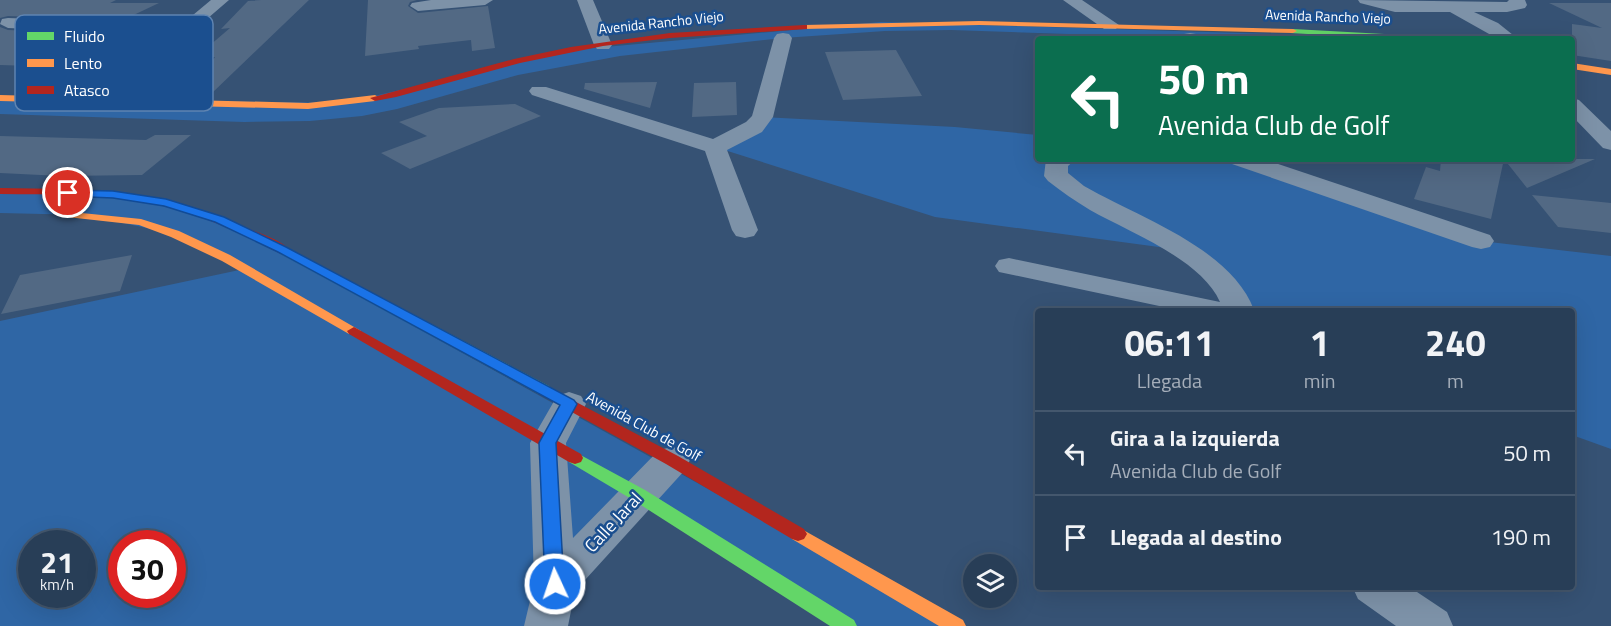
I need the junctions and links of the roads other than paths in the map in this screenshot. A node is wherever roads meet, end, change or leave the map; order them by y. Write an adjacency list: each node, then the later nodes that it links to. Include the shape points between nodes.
1 (221, 0): 9 (street)
2 (485, 0): 7 (street)
3 (585, 0): 20 (street)
4 (1071, 0): 12 (street)
5 (1366, 0): 8 (street, via 1395,7)
6 (1517, 0): 8 (street, via 1519,5 1507,7)
7 (418, 6)
8 (1450, 7): 16 (street)
9 (202, 15)
10 (8, 23): 11 (street)
11 (15, 23)
12 (1110, 25): 13 (street, Avenida Rancho Viejo); 15 (street, Avenida Rancho Viejo)
13 (1066, 29): 14 (street, Avenida Rancho Viejo); 17 (street, Avenida Rancho Viejo, via 907,31); 20 (street, Avenida Rancho Viejo, via 893,22 810,25)
14 (1153, 36)
15 (1217, 36)
16 (1505, 36)
17 (783, 38): 19 (street, Avenida Rancho Viejo); 36 (street, via 762,117 754,127)
18 (572, 50): 20 (street, Avenida Rancho Viejo); 20 (street, via 565,55 569,59); 28 (street, Avenida Rancho Viejo, via 407,92 345,103 308,106)
19 (639, 53)
20 (598, 56)
21 (1575, 59): 22 (street)
22 (1611, 65)
23 (1575, 66): 24 (street)
24 (1611, 72)
25 (534, 82): 30 (street); 36 (street)
26 (0, 98): 27 (street, Avenida Rancho Viejo)
27 (15, 99)
28 (213, 103)
29 (1575, 107): 35 (street)
30 (397, 109)
31 (30, 111): 33 (street)
32 (167, 111): 34 (street)
33 (27, 113)
34 (157, 117)
35 (1611, 143)
36 (714, 147): 41 (street)
37 (1056, 162): 45 (street, via 1056,176 1088,199 1209,269 1229,290)
38 (1249, 162): 42 (street)
39 (0, 191): 46 (street, Avenida Club de Golf, via 113,195 166,203 220,219)
40 (53, 214): 47 (street, via 141,222 175,234 226,258)
41 (745, 230)
42 (1481, 241)
43 (1009, 266): 44 (street)
44 (1208, 308)
45 (1238, 308)
46 (569, 404): 47 (street); 48 (street, Avenida Club de Golf)
47 (548, 443): 49 (street); 50 (street)
48 (672, 460): 49 (street, Calle Jaral); 54 (street, Avenida Club de Golf)
49 (639, 495): 50 (street, Calle Jaral); 53 (street)
50 (555, 584): 52 (street)
51 (1379, 590): 55 (street)
52 (546, 626)
53 (847, 626)
54 (956, 626)
55 (1431, 626)

